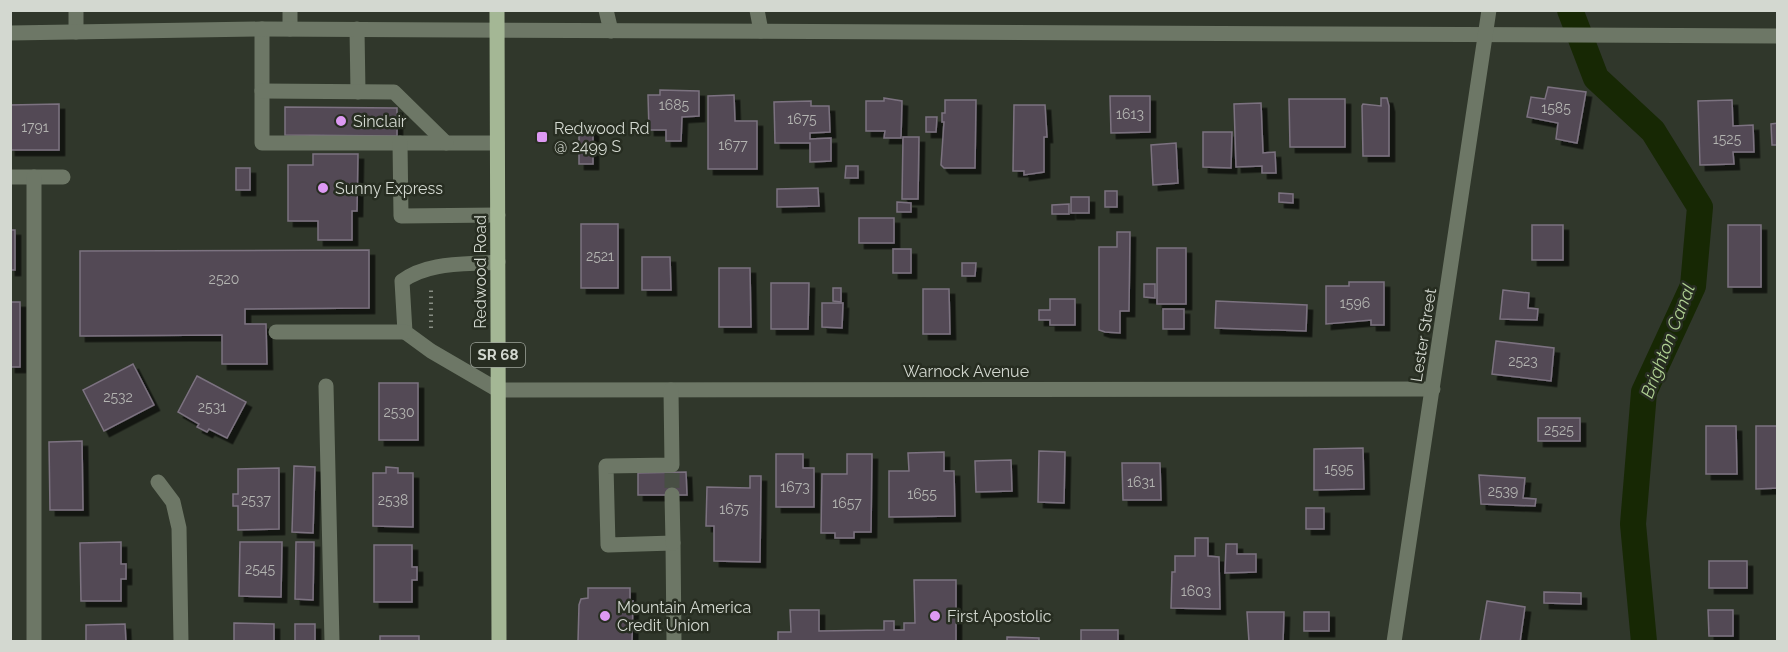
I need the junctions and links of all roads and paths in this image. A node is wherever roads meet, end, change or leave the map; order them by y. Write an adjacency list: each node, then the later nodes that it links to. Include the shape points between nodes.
1 (76, 10): 13 (street)
2 (290, 10): 8 (street)
3 (497, 10): 10 (main road, Redwood Road / SR 68)
4 (606, 10): 11 (street)
5 (757, 10): 12 (street)
6 (1489, 10): 15 (street, Lester Street)
7 (262, 29): 8 (street); 13 (street); 17 (street)
8 (290, 29): 9 (street)
9 (357, 29): 10 (street); 18 (street)
10 (497, 30): 11 (street); 21 (main road, Redwood Road / SR 68)
11 (611, 31): 12 (street)
12 (761, 31): 15 (street)
13 (76, 32): 14 (street)
14 (10, 33)
15 (1486, 34): 16 (street); 32 (street, Lester Street)
16 (1778, 36)
17 (262, 91): 18 (street); 19 (street, via 262,143)
18 (358, 92): 20 (street, via 394,92)
19 (400, 143): 20 (street); 25 (street, via 401,216)
20 (446, 143): 21 (street)
21 (497, 143): 25 (main road, Redwood Road / SR 68)
22 (10, 177): 23 (street)
23 (34, 177): 24 (street); 38 (street)
24 (63, 177)
25 (498, 215): 26 (main road, Redwood Road / SR 68)
26 (498, 262): 27 (street); 33 (main road, Redwood Road / SR 68)
27 (431, 267): 29 (street, via 402,281); 30 (path)
28 (276, 332): 29 (street)
29 (405, 332): 30 (street)
30 (431, 351): 33 (street)
31 (326, 386): 40 (street)
32 (1433, 388): 34 (street, Warnock Avenue); 43 (street, Lester Street)
33 (498, 390): 34 (street, Warnock Avenue); 41 (main road, Redwood Road / SR 68)
34 (671, 390): 37 (street, via 672,469 606,466 608,545)
35 (158, 482): 39 (street, via 173,502 179,528)
36 (672, 495): 37 (street)
37 (673, 543): 42 (street)
38 (34, 642)
39 (181, 642)
40 (332, 642)
41 (499, 642)
42 (675, 642)
43 (1394, 642)

